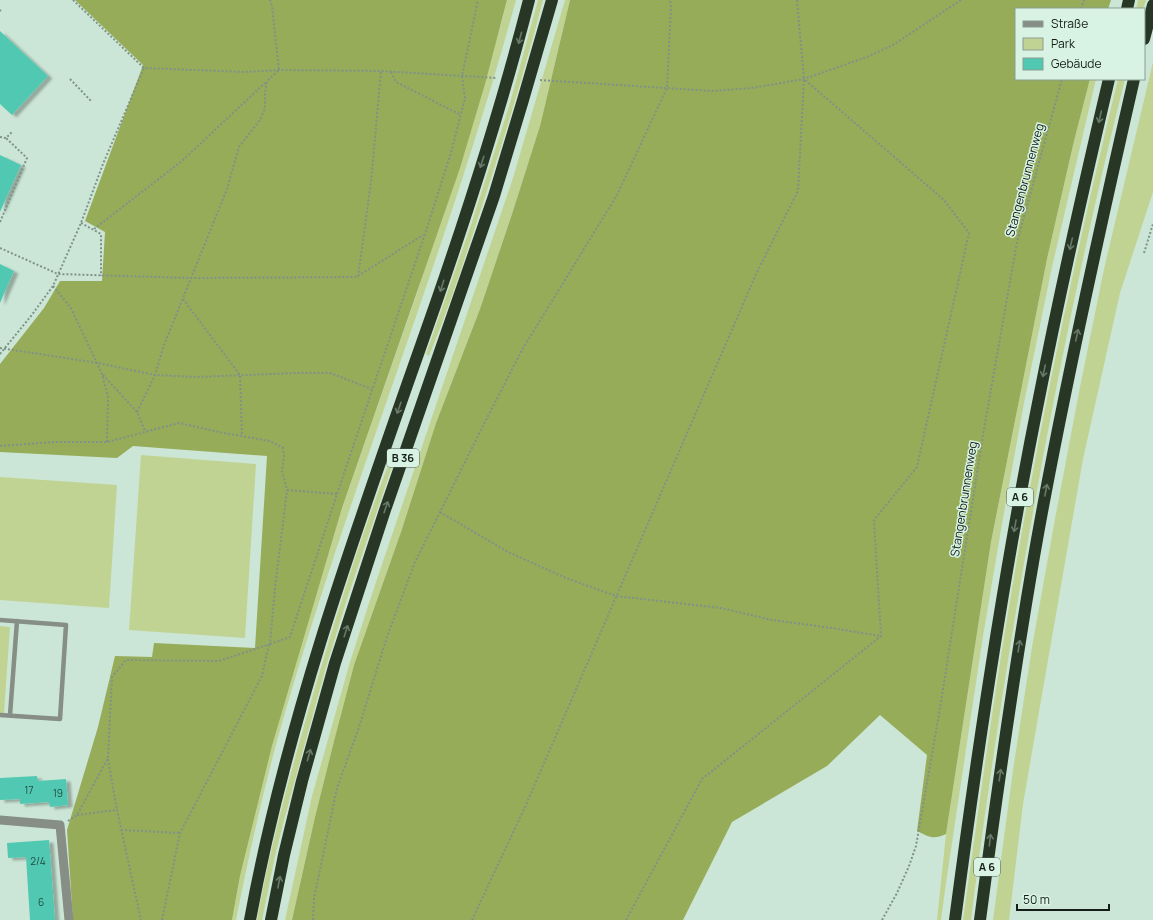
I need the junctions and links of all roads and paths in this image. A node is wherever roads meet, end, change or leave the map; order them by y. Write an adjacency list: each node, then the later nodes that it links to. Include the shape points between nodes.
1 (73, 0): 11 (path)
2 (270, 0): 12 (path)
3 (478, 0): 15 (path)
4 (529, 0): 76 (highway, B 36, one-way to 76, via 469,204 349,552 299,713 264,850)
5 (552, 0): 77 (highway, B 36, one-way to 5, via 300,788 335,663 494,196)
6 (670, 0): 24 (path)
7 (797, 0): 18 (path)
8 (961, 0): 18 (path, via 893,46)
9 (1153, 5): 10 (highway)
10 (1145, 35)
11 (144, 68): 12 (path, via 245,72); 31 (path, via 102,164)
12 (279, 70): 13 (path); 22 (path)
13 (381, 71): 14 (path); 39 (path, via 371,182)
14 (391, 72): 15 (path); 26 (path, via 396,82)
15 (462, 76): 16 (path); 26 (path, via 465,98)
16 (467, 77)
17 (70, 79): 25 (path)
18 (804, 79): 24 (path, via 752,88 712,91); 59 (path, via 798,191 757,272); 62 (path, via 944,200 968,233 917,467 874,520)
19 (1062, 80): 81 (path, Stangenbrunnenweg, via 1017,242 916,846 897,893)
20 (1109, 80): 82 (highway, A 6, one-way to 82, via 1066,269 1018,506 982,723)
21 (1134, 80): 83 (highway, A 6, one-way to 21, via 1007,724 1042,514 1086,290)
22 (267, 81): 33 (path, via 182,161); 40 (path, via 265,108 260,120 239,147 227,189)
23 (568, 81): 24 (path)
24 (667, 88): 58 (path, via 617,195 522,350)
25 (92, 102)
26 (460, 115): 34 (path, via 451,153)
27 (12, 132): 29 (path)
28 (0, 137): 29 (path)
29 (6, 138): 30 (path, via 27,158)
30 (0, 222)
31 (81, 223): 33 (path); 37 (path)
32 (1153, 224): 36 (path)
33 (94, 230): 38 (path, via 100,234)
34 (424, 234): 39 (path); 50 (path)
35 (0, 248): 37 (path)
36 (1144, 253)
37 (58, 274): 38 (path); 41 (path)
38 (101, 276): 40 (path)
39 (358, 277): 40 (path)
40 (191, 278): 42 (path)
41 (53, 286): 44 (path); 46 (path, via 71,308)
42 (183, 299): 48 (path); 49 (path)
43 (0, 348): 44 (path)
44 (4, 348): 45 (path); 46 (path)
45 (0, 354)
46 (98, 363): 47 (path); 48 (path)
47 (102, 374): 51 (path); 54 (path, via 108,398)
48 (155, 375): 49 (path); 51 (path)
49 (240, 375): 50 (path, via 330,373); 53 (path)
50 (372, 389): 57 (path)
51 (137, 412): 52 (path)
52 (145, 431): 53 (path, via 179,422); 54 (path)
53 (242, 436): 56 (path, via 270,441 283,448 282,471)
54 (107, 442): 55 (path)
55 (0, 446)
56 (287, 490): 57 (path); 63 (path)
57 (337, 494): 63 (path, via 290,637)
58 (440, 512): 59 (path, via 508,552 566,578); 78 (path, via 415,562 337,788 314,899)
59 (616, 596): 62 (path, via 721,608 772,620); 79 (path, via 525,807)
60 (0, 620): 61 (lane)
61 (17, 622): 65 (lane); 65 (lane, via 66,625 60,719)
62 (880, 636): 80 (path, via 702,779)
63 (269, 644): 66 (path, via 219,660 126,660 112,677); 72 (path, via 262,676)
64 (0, 715): 65 (lane)
65 (10, 715)
66 (108, 758): 67 (path); 68 (path)
67 (117, 810): 68 (path); 71 (path)
68 (77, 816): 70 (path)
69 (0, 820): 70 (street)
70 (60, 825): 73 (street)
71 (121, 830): 72 (path); 74 (path)
72 (180, 833): 75 (path)
73 (69, 920)
74 (141, 920)
75 (162, 920)
76 (250, 920)
77 (271, 920)
78 (313, 920)
79 (472, 920)
80 (626, 920)
81 (882, 920)
82 (955, 920)
83 (980, 920)

